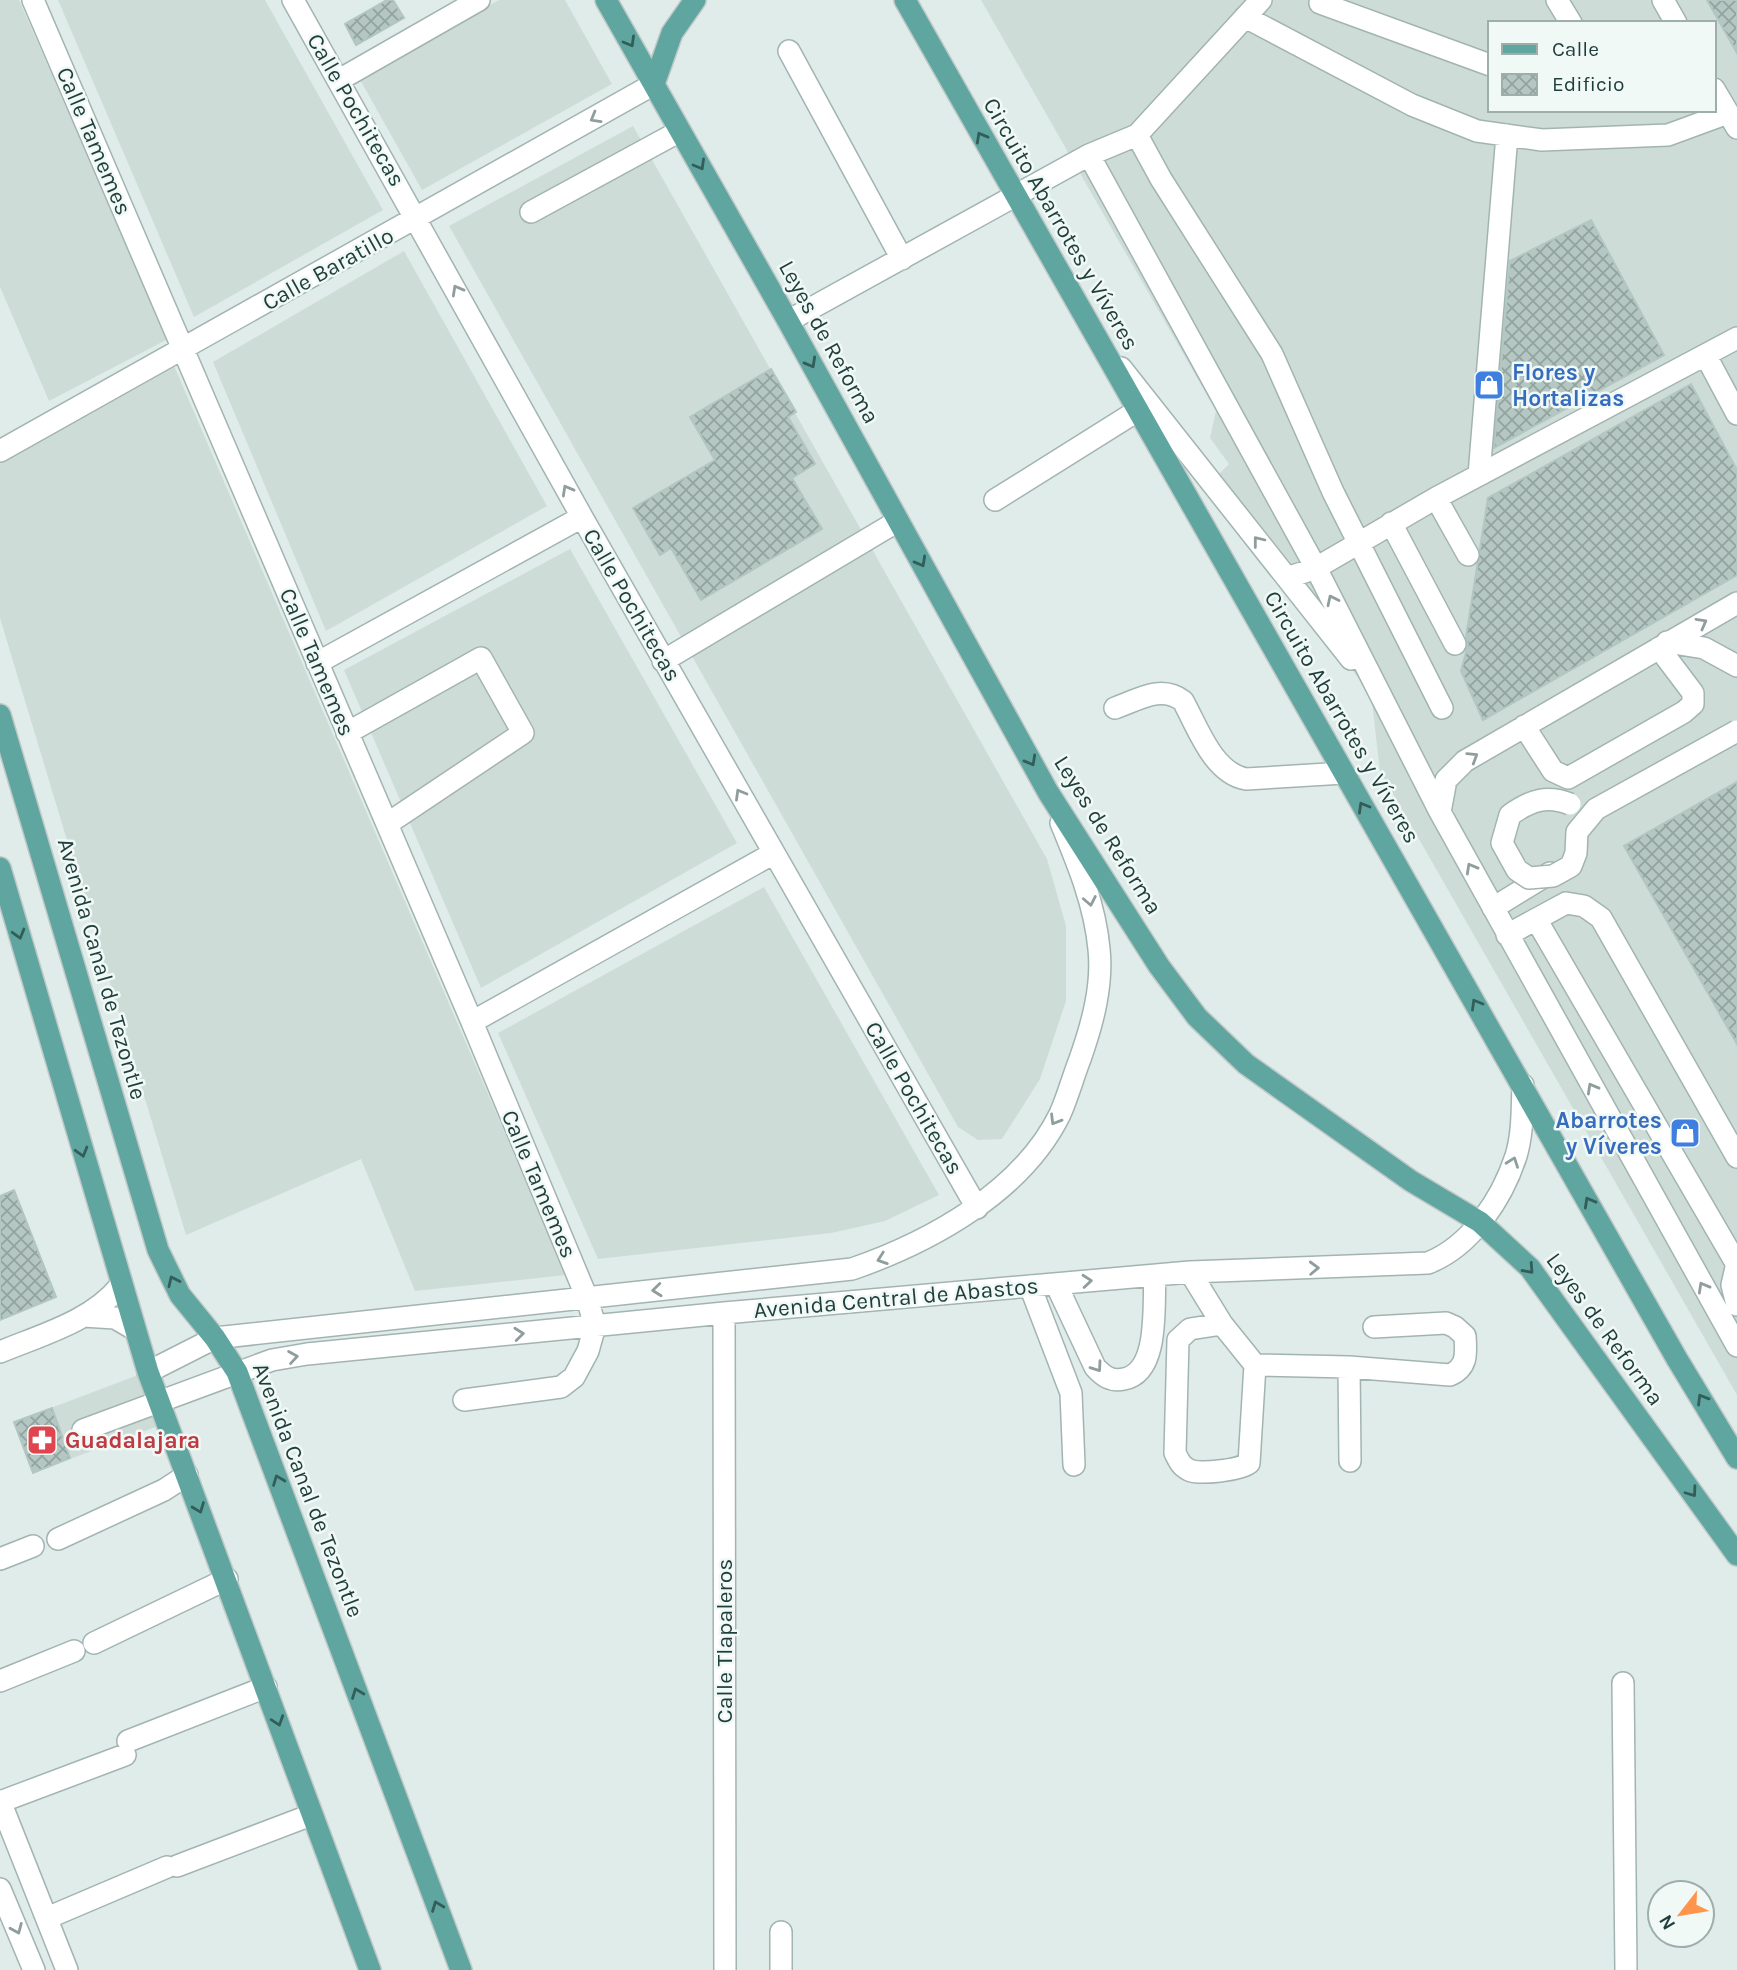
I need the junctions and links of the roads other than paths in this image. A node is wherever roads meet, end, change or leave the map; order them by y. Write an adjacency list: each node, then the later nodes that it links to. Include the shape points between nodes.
1 (33, 0): 31 (street, Calle Tamemes)
2 (293, 0): 16 (street, Calle Pochitecas)
3 (479, 0): 16 (street)
4 (606, 0): 17 (main road, Leyes de Reforma, one-way to 17)
5 (695, 0): 17 (main road, via 672,33)
6 (905, 0): 24 (main road, Circuito Abarrotes y Víveres, one-way to 6)
7 (1261, 0): 11 (street)
8 (1557, 0): 12 (street)
9 (1663, 0): 13 (street)
10 (1320, 3): 15 (street)
11 (1245, 17): 21 (street); 22 (street, via 1412,105 1477,131)
12 (1570, 21)
13 (1675, 21)
14 (789, 51): 27 (street)
15 (1488, 64)
16 (339, 80): 26 (street, Calle Pochitecas)
17 (654, 84): 20 (main road, Leyes de Reforma); 26 (street, Calle Baratillo, one-way to 26)
18 (1716, 92): 19 (street)
19 (1733, 121): 22 (street, via 1668,135 1542,140)
20 (680, 131): 25 (street); 28 (main road, Leyes de Reforma, one-way to 28)
21 (1137, 135): 23 (street); 42 (street, via 1272,354)
22 (1507, 135): 36 (street)
23 (1089, 155): 24 (street); 44 (street)
24 (1014, 197): 27 (street); 29 (main road, Circuito Abarrotes y Víveres)
25 (531, 212)
26 (418, 219): 31 (street, Calle Baratillo); 39 (street, Calle Pochitecas, one-way to 26)
27 (902, 258): 28 (street)
28 (788, 321): 40 (main road, Leyes de Reforma, one-way to 40)
29 (1091, 331): 33 (main road, Circuito Abarrotes y Víveres); 45 (street, one-way to 29)
30 (1737, 338): 32 (street)
31 (184, 349): 35 (street, Calle Baratillo); 50 (street, Calle Tamemes)
32 (1706, 356): 34 (street); 36 (street)
33 (1137, 411): 38 (street); 59 (main road, Circuito Abarrotes y Víveres)
34 (1737, 414)
35 (0, 451)
36 (1479, 475): 37 (street)
37 (1436, 498): 41 (street); 43 (street)
38 (995, 500)
39 (582, 517): 49 (street, Calle Pochitecas); 50 (street)
40 (898, 521): 49 (street); 60 (main road, Leyes de Reforma, one-way to 60)
41 (1391, 523): 42 (street); 47 (street)
42 (1358, 544): 44 (street); 54 (street)
43 (1468, 555)
44 (1316, 568): 45 (street); 52 (street, one-way to 44)
45 (1287, 578): 52 (street)
46 (1737, 603): 48 (street, one-way to 46)
47 (1455, 644)
48 (1663, 645): 51 (street, via 1703,648); 56 (street); 56 (street, via 1693,693 1693,704 1685,712 1568,778 1553,771)
49 (663, 661): 63 (street, Calle Pochitecas, one-way to 49)
50 (317, 663): 58 (street, Calle Tamemes)
51 (1737, 666)
52 (1376, 691): 61 (street)
53 (1115, 708): 59 (street, via 1160,692 1173,694 1183,701 1220,766 1232,777)
54 (1442, 708)
55 (0, 715): 87 (main road, Avenida Canal de Tezontle, one-way to 55, via 180,1295 158,1250)
56 (1524, 726): 61 (street, one-way to 56, via 1446,780 1465,761)
57 (1737, 731): 65 (street, bridge, via 1597,809 1577,832 1576,853 1571,866 1553,876 1529,878 1517,870 1502,843 1510,815 1538,799 1556,799 1570,804 1578,817 1583,838 1579,851 1552,873)
58 (346, 733): 62 (street, Calle Tamemes); 62 (street, via 481,658 523,733)
59 (1344, 773): 69 (main road, Circuito Abarrotes y Víveres, one-way to 59)
60 (1048, 792): 71 (street, Avenida Central de Abastos, one-way to 71, via 1087,886 1100,951 1093,1023 1059,1115 1019,1172); 72 (main road, Leyes de Reforma, via 1196,1017 1246,1064 1326,1123)
61 (1440, 812): 65 (street, one-way to 61)
62 (387, 824): 68 (street, Calle Tamemes)
63 (774, 853): 68 (street); 71 (street, Calle Pochitecas)
64 (0, 868): 77 (main road, one-way to 77)
65 (1493, 908): 67 (street)
66 (1536, 919): 67 (street); 70 (street, via 1566,903 1584,906 1601,918); 73 (street)
67 (1507, 934): 88 (street, one-way to 67)
68 (472, 1022): 79 (street, Calle Tamemes)
69 (1523, 1085): 72 (street, Avenida Central de Abastos, one-way to 69, via 1516,1155); 97 (main road, Circuito Abarrotes y Víveres, one-way to 69)
70 (1737, 1157)
71 (977, 1208): 79 (street, Avenida Central de Abastos, one-way to 79, via 900,1253 852,1269)
72 (1480, 1222): 74 (street, Avenida Central de Abastos, one-way to 72, via 1428,1263 1462,1244); 103 (main road, Leyes de Reforma, one-way to 103, via 1530,1268)
73 (1737, 1263): 80 (street, via 1732,1285)
74 (1190, 1272): 75 (street, Avenida Central de Abastos); 83 (street)
75 (1155, 1275): 76 (street, Avenida Central de Abastos, one-way to 75); 76 (street, one-way to 75, via 1095,1367 1103,1376 1118,1380 1141,1371 1150,1357)
76 (1056, 1284): 78 (street, Avenida Central de Abastos)
77 (120, 1286): 82 (street, via 109,1300); 86 (main road)
78 (1030, 1286): 81 (street, Avenida Central de Abastos); 99 (street, via 1072,1393)
79 (587, 1298): 84 (street, Calle Tamemes); 87 (street, Avenida Central de Abastos)
80 (1737, 1305)
81 (724, 1313): 84 (street, Avenida Central de Abastos); 121 (street, Calle Tlapaleros)
82 (83, 1316): 86 (street, via 115,1318); 89 (street)
83 (1222, 1324): 90 (street); 90 (street, via 1190,1329 1178,1340 1175,1453 1181,1465 1192,1472 1242,1468 1249,1463)
84 (595, 1326): 93 (street, Avenida Central de Abastos, one-way to 84, via 307,1354); 94 (street, via 574,1377 561,1387)
85 (1374, 1327): 91 (street, via 1446,1323 1465,1336 1466,1358 1459,1371 1450,1375)
86 (134, 1329): 92 (main road)
87 (215, 1338): 92 (street, Avenida Central de Abastos); 93 (main road, Avenida Canal de Tezontle)
88 (1737, 1346)
89 (0, 1352)
90 (1255, 1365): 91 (street)
91 (1349, 1367): 98 (street)
92 (148, 1372): 95 (main road)
93 (237, 1372): 95 (street, Avenida Central de Abastos); 120 (main road, Avenida Canal de Tezontle, one-way to 93)
94 (464, 1400)
95 (159, 1401): 96 (street, Avenida Central de Abastos); 100 (main road)
96 (83, 1430)
97 (1737, 1458)
98 (1349, 1461)
99 (1074, 1465)
100 (187, 1475): 101 (street); 105 (main road, one-way to 105)
101 (58, 1539)
102 (33, 1546): 104 (street)
103 (1737, 1555)
104 (0, 1559)
105 (227, 1579): 106 (street); 110 (main road)
106 (94, 1643)
107 (74, 1651): 108 (street)
108 (0, 1681)
109 (1623, 1683): 123 (street)
110 (266, 1688): 111 (street); 112 (main road, one-way to 112)
111 (0, 1802): 113 (street)
112 (311, 1815): 115 (street); 119 (main road)
113 (32, 1881): 114 (street); 115 (street)
114 (1, 1892): 117 (street, one-way to 117)
115 (47, 1918): 118 (street)
116 (781, 1932): 122 (street)
117 (34, 1970)
118 (67, 1970)
119 (370, 1970)
120 (461, 1970)
121 (725, 1970)
122 (781, 1970)
123 (1626, 1970)

